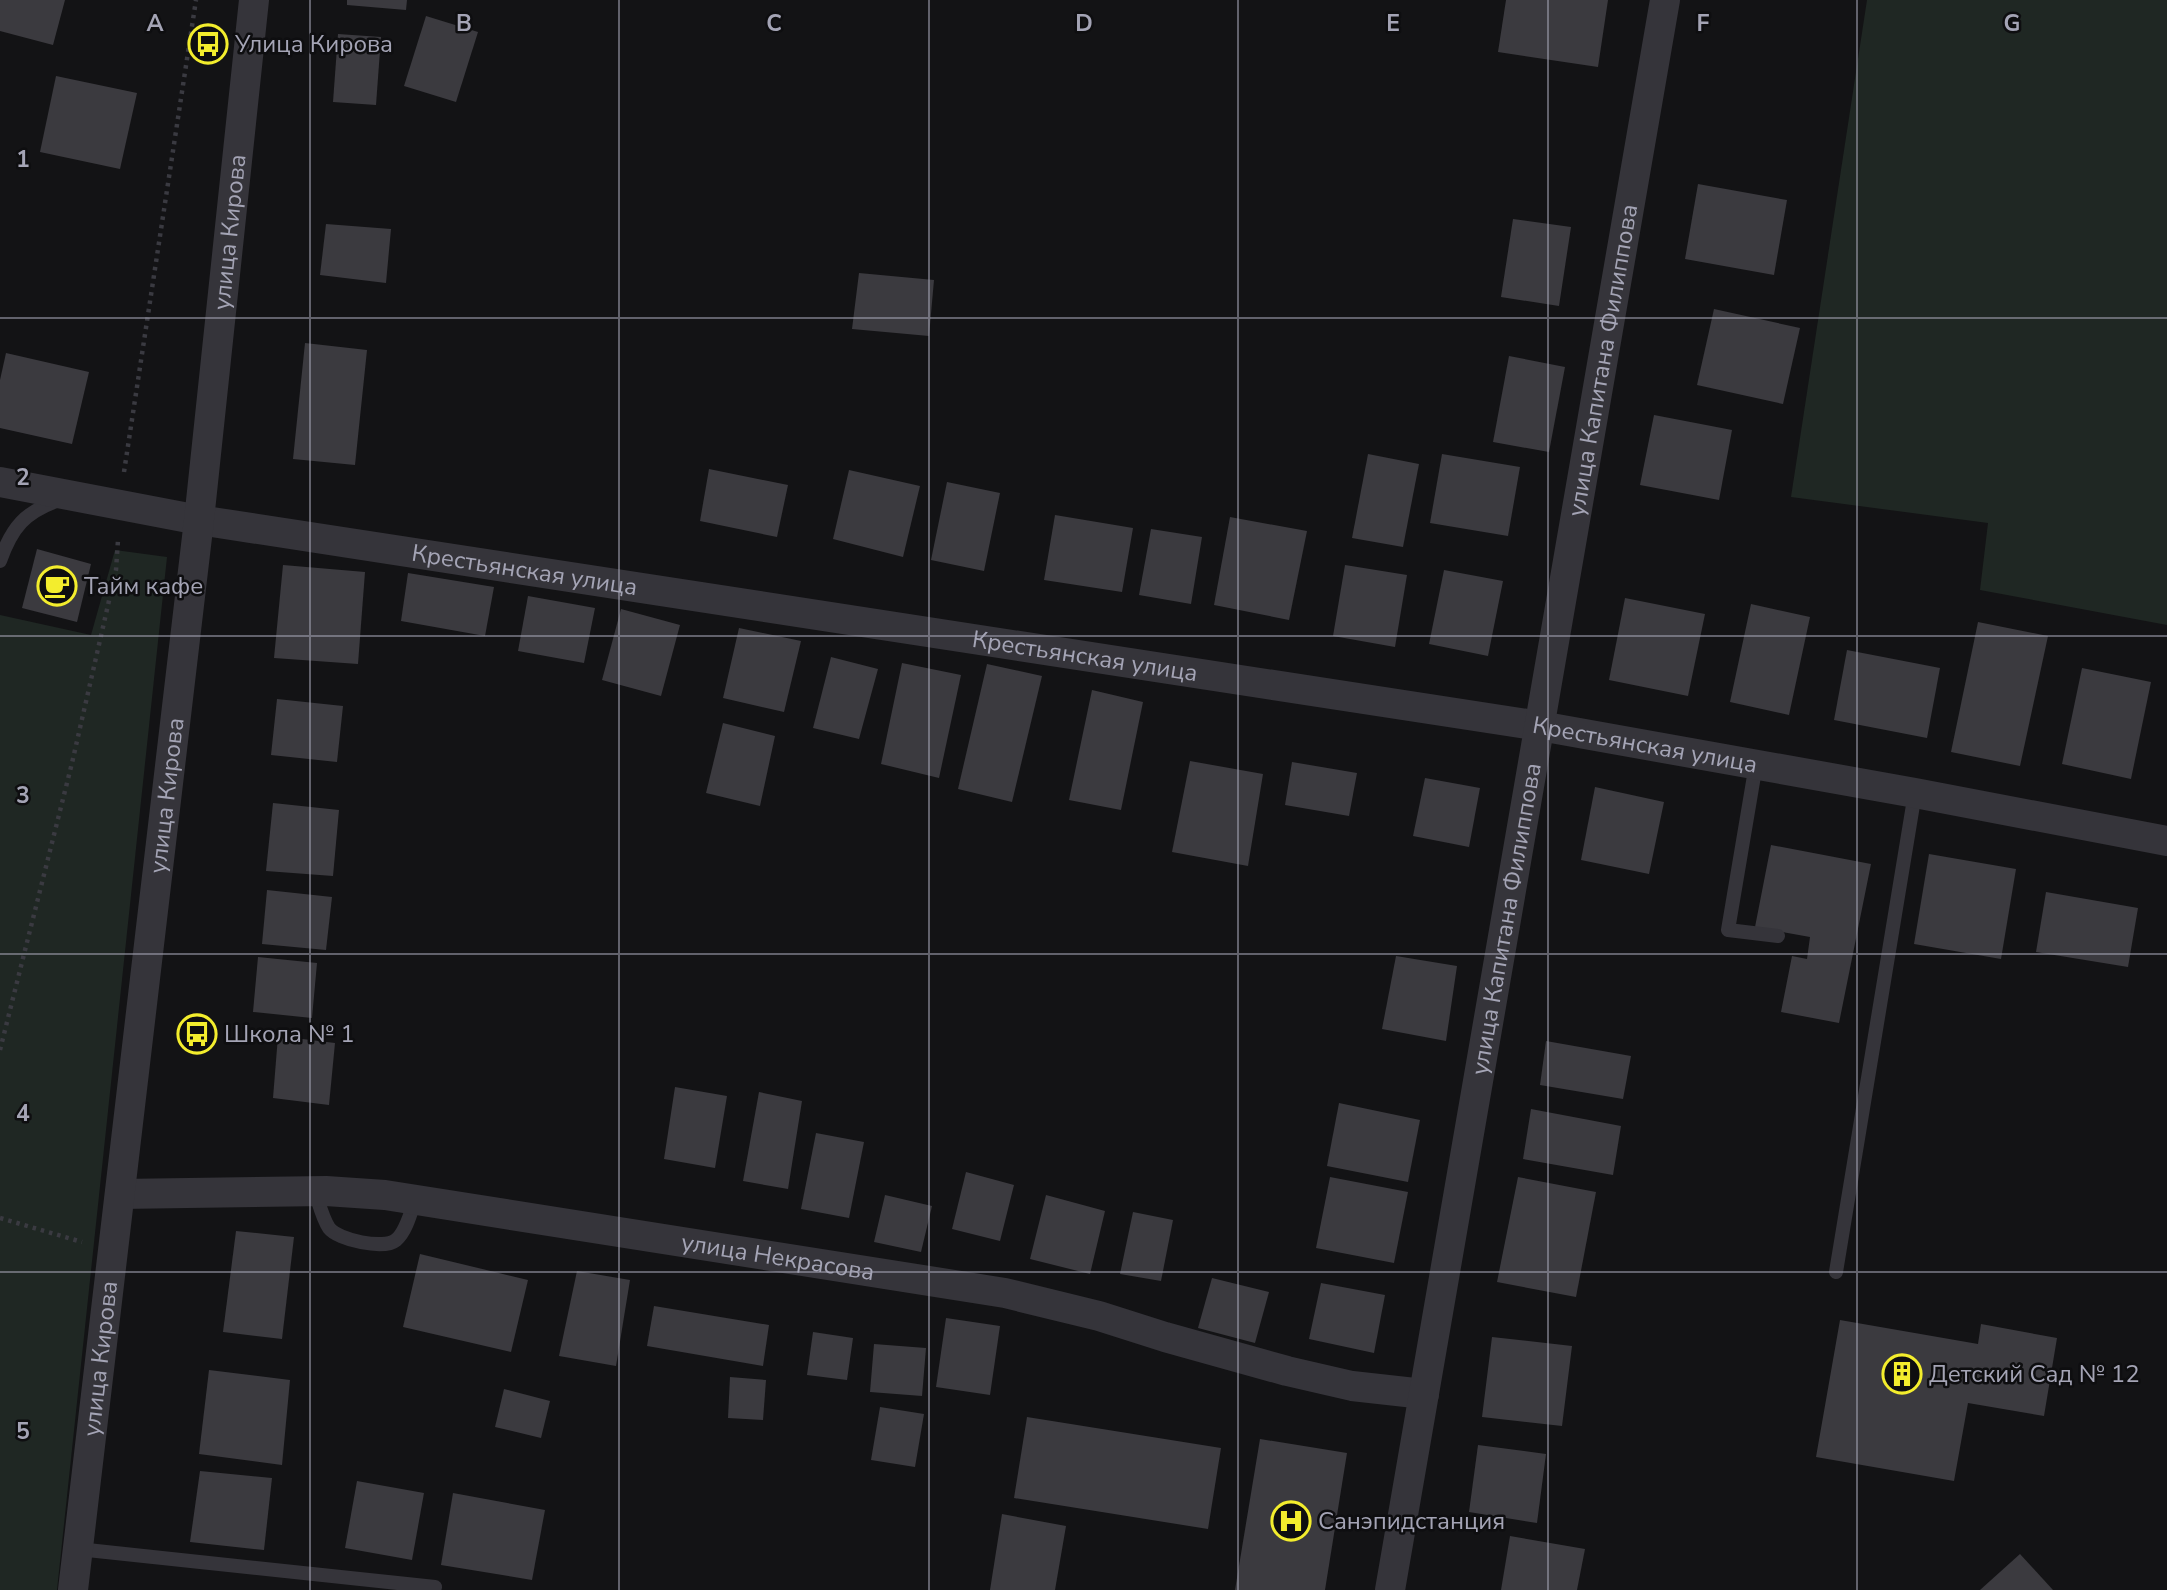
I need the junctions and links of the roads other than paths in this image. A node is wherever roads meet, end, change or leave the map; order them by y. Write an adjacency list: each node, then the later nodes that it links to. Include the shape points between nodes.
1 (254, 0): 5 (street, улица Кирова)
2 (1665, 0): 7 (street, улица Капитана Филиппова)
3 (0, 482): 4 (street, Крестьянская улица)
4 (73, 495): 5 (street, Крестьянская улица); 6 (lane, via 25,516)
5 (199, 520): 7 (street, Крестьянская улица); 13 (street, улица Кирова)
6 (0, 561)
7 (1540, 726): 8 (street, Крестьянская улица); 16 (street, улица Капитана Филиппова)
8 (1756, 764): 9 (street, Крестьянская улица); 11 (lane, via 1728,930)
9 (1915, 793): 10 (street, Крестьянская улица); 15 (lane)
10 (2167, 841)
11 (1778, 936)
12 (315, 1191): 13 (street, улица Некрасова); 14 (street, улица Некрасова); 14 (lane, via 332,1231 376,1244 398,1238)
13 (120, 1194): 17 (street, улица Кирова)
14 (415, 1200): 16 (street, улица Некрасова, via 1005,1293 1287,1371 1352,1386)
15 (1836, 1272)
16 (1424, 1394): 20 (street, улица Капитана Филиппова)
17 (78, 1549): 18 (lane); 19 (street, улица Кирова)
18 (435, 1587)
19 (73, 1590)
20 (1391, 1590)

